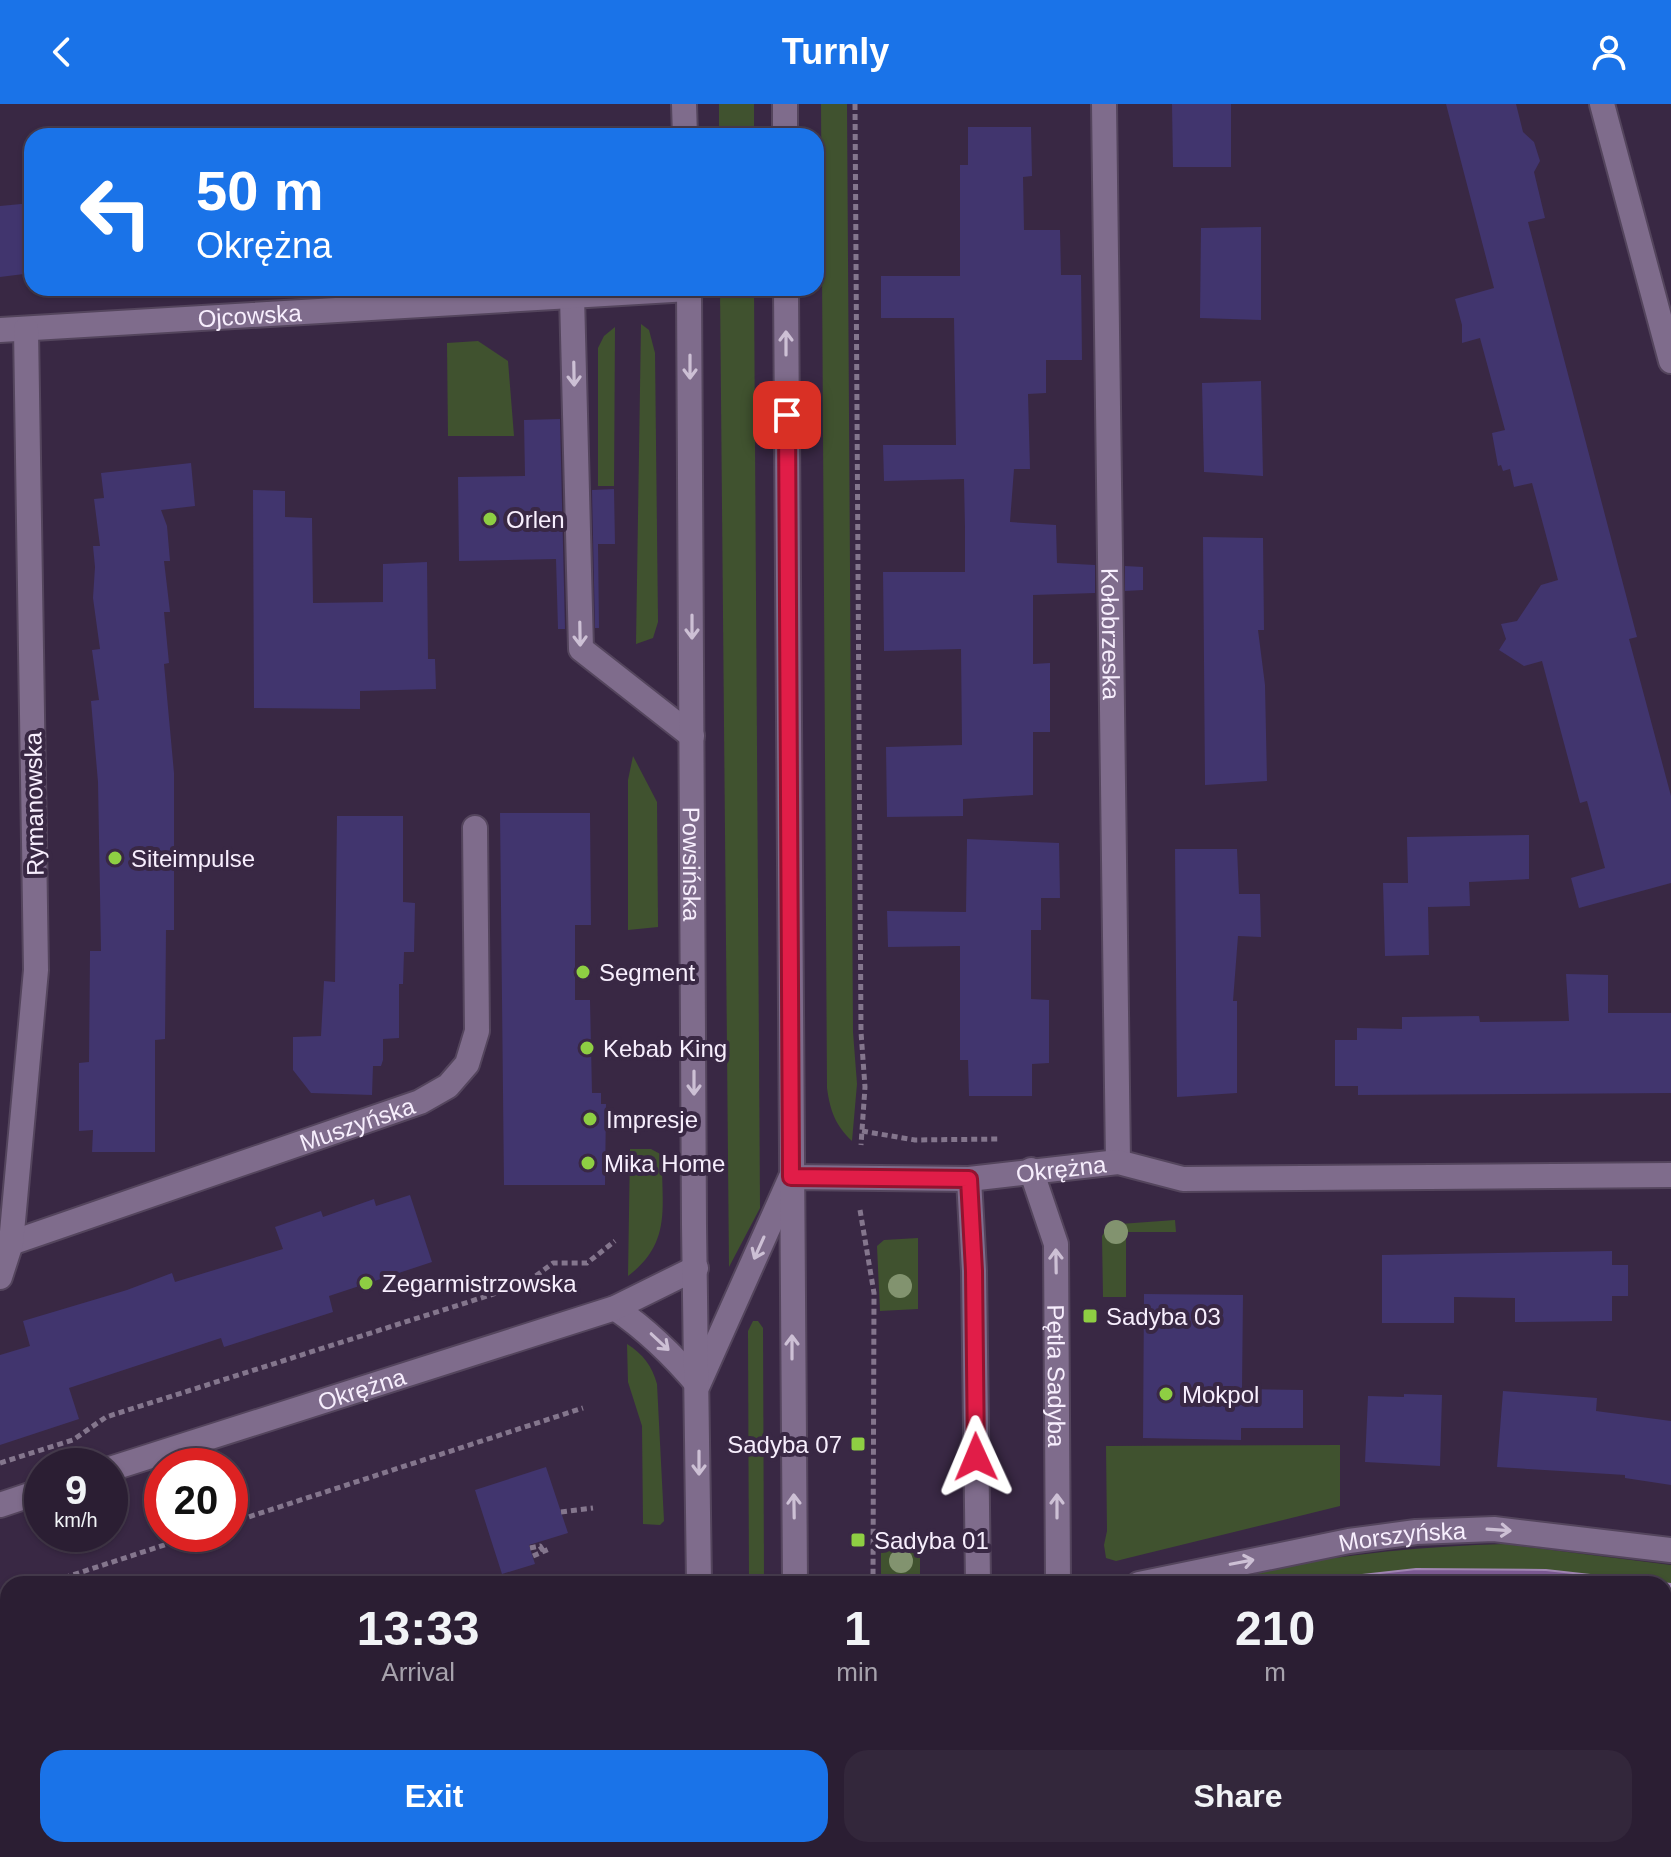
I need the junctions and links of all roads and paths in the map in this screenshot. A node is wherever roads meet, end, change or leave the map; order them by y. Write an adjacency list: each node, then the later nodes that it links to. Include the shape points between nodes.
1 (684, 104): 6 (street)
2 (785, 104): 7 (street)
3 (855, 104): 17 (path)
4 (1104, 104): 20 (street, Kołobrzeska)
5 (1602, 104): 8 (street)
6 (685, 128)
7 (785, 128)
8 (1661, 276): 14 (street)
9 (572, 296): 12 (street, Ojcowska); 15 (street, one-way to 15, via 581,649)
10 (689, 296): 15 (street, Powsińska, one-way to 15)
11 (786, 296): 23 (street, one-way to 11)
12 (26, 329): 13 (street, Ojcowska); 27 (street, Rymanowska, via 36,970)
13 (0, 330)
14 (1671, 361)
15 (692, 736): 28 (street, Powsińska, one-way to 28)
16 (475, 828): 27 (street, Muszyńska, via 477,1031 467,1064 448,1086 420,1102)
17 (862, 1131): 18 (path, via 915,1140); 19 (path)
18 (1007, 1139)
19 (860, 1147)
20 (1118, 1162): 21 (street, Okrężna); 22 (street, Okrężna, via 1183,1179)
21 (1031, 1170): 24 (street, Okrężna); 49 (street, Pętla Sadyba, one-way to 21, via 1056,1244)
22 (1671, 1175)
23 (791, 1177): 24 (street, Okrężna); 31 (street, one-way to 31); 46 (street, one-way to 23)
24 (969, 1179): 48 (street)
25 (858, 1202): 47 (path, via 874,1293)
26 (615, 1241): 33 (path, via 587,1263 553,1263 525,1284 106,1417 73,1440)
27 (11, 1243): 29 (street, Rymanowska)
28 (696, 1268): 30 (street, Okrężna); 31 (street, Powsińska)
29 (0, 1277)
30 (615, 1308): 31 (street, one-way to 31, via 644,1328); 34 (street, Okrężna)
31 (698, 1385): 44 (street, Powsińska, one-way to 44)
32 (583, 1408): 39 (path)
33 (0, 1463)
34 (128, 1463)
35 (24, 1497): 36 (street)
36 (0, 1505)
37 (593, 1508): 38 (path)
38 (561, 1512)
39 (248, 1517)
40 (530, 1548): 43 (path, via 547,1550)
41 (1671, 1550): 50 (street, Morszyńska, one-way to 41, via 1416,1532 1494,1529)
42 (144, 1552): 45 (path)
43 (533, 1556)
44 (699, 1572)
45 (69, 1576)
46 (795, 1576)
47 (873, 1576)
48 (978, 1576)
49 (1058, 1576)
50 (1178, 1576)

